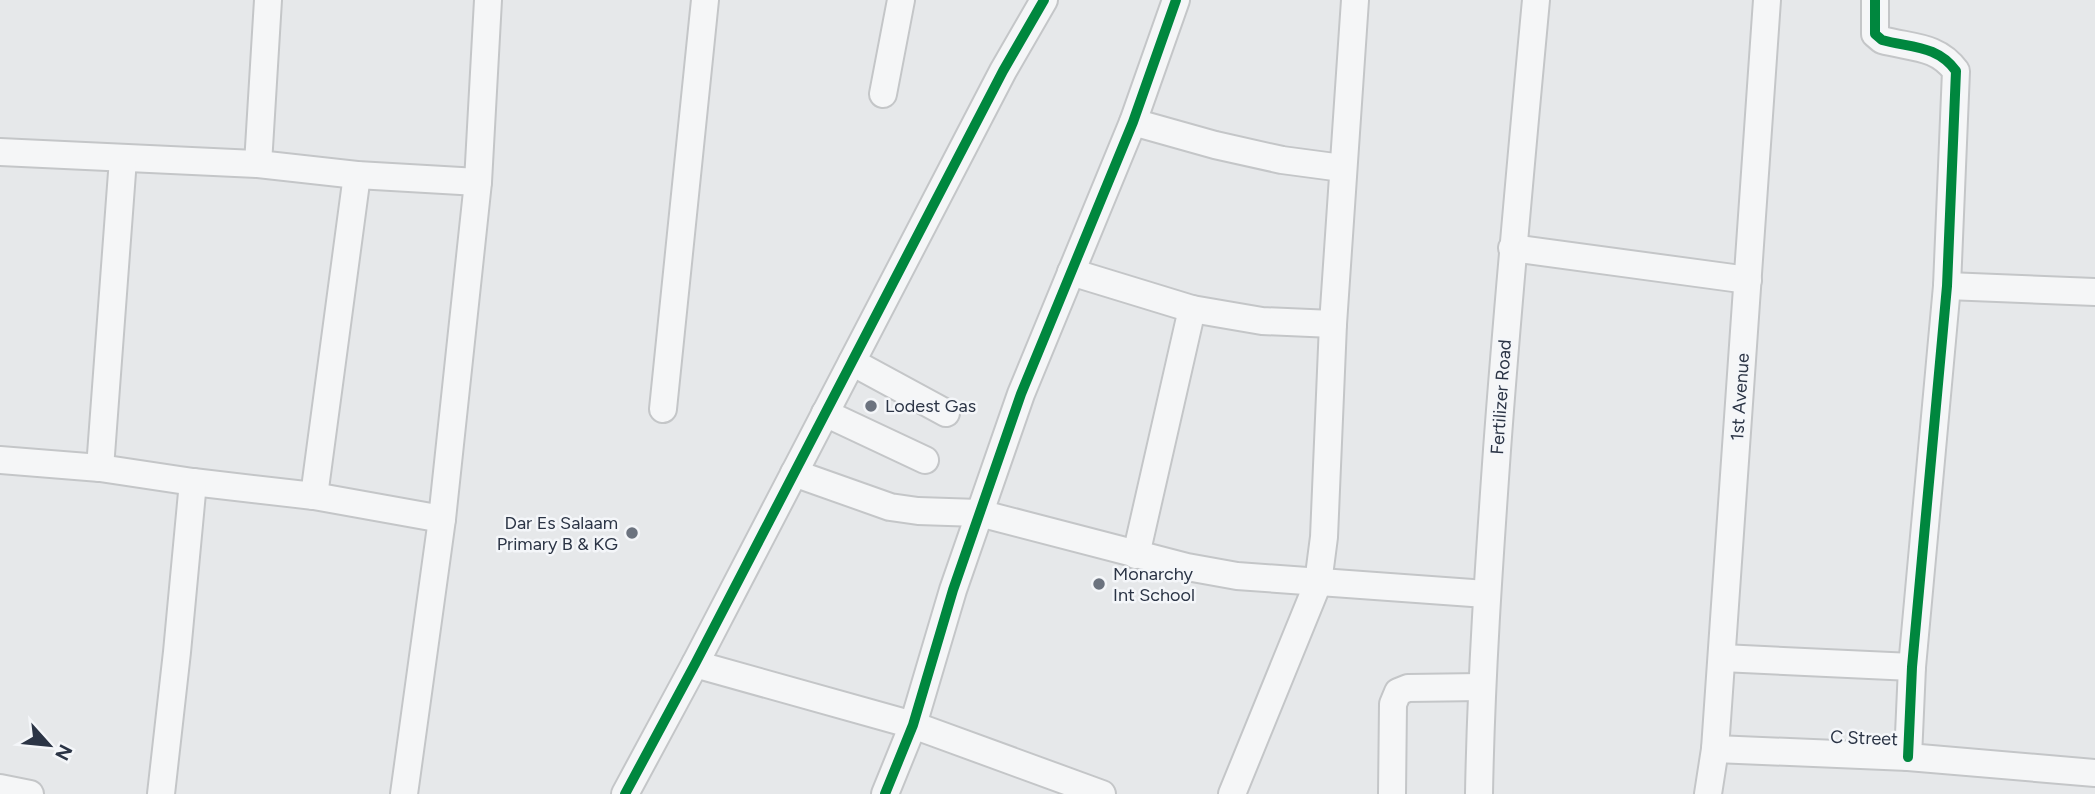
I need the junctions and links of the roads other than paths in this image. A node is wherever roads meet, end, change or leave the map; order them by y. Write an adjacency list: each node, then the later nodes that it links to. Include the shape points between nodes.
1 (268, 0): 15 (street)
2 (488, 0): 18 (street)
3 (705, 0): 27 (street)
4 (901, 0): 11 (street)
5 (1044, 0): 26 (street)
6 (1176, 0): 12 (street)
7 (1355, 0): 16 (street)
8 (1536, 0): 19 (street, Fertilizer Road)
9 (1767, 0): 21 (street, 1st Avenue)
10 (1875, 0): 22 (street, via 1875,34 1882,40 1934,52 1947,58 1956,71)
11 (883, 94)
12 (1133, 122): 16 (street, via 1282,160); 20 (street)
13 (0, 152): 14 (street)
14 (123, 159): 15 (street); 32 (street)
15 (258, 164): 17 (street)
16 (1342, 168): 25 (street)
17 (357, 175): 18 (street); 35 (street)
18 (478, 182): 37 (street)
19 (1512, 248): 21 (street); 40 (street, Fertilizer Road)
20 (1071, 272): 24 (street); 36 (street)
21 (1748, 280): 41 (street, 1st Avenue)
22 (1947, 286): 23 (street); 43 (street)
23 (2095, 292)
24 (1192, 309): 25 (street, via 1262,321); 38 (street)
25 (1333, 324): 39 (street)
26 (852, 362): 28 (street); 29 (street)
27 (663, 409)
28 (825, 413): 31 (street); 33 (street)
29 (946, 413)
30 (0, 460): 32 (street)
31 (925, 460)
32 (100, 468): 34 (street)
33 (794, 473): 36 (street, via 890,507); 42 (street)
34 (193, 482): 35 (street); 51 (street)
35 (314, 496): 37 (street)
36 (979, 513): 38 (street); 45 (street)
37 (442, 519): 52 (street)
38 (1136, 555): 39 (street, via 1237,576)
39 (1318, 583): 40 (street); 56 (street)
40 (1486, 594): 44 (street, Fertilizer Road)
41 (1722, 658): 43 (street); 46 (street, 1st Avenue)
42 (695, 664): 45 (street); 53 (street)
43 (1912, 667): 47 (street)
44 (1481, 687): 57 (street, via 1398,692 1393,704); 58 (street, Fertilizer Road)
45 (913, 725): 54 (street); 55 (street)
46 (1715, 749): 47 (street, C Street); 59 (street, 1st Avenue)
47 (1908, 757): 48 (street, C Street)
48 (2095, 773)
49 (0, 788): 50 (street)
50 (30, 794)
51 (161, 794)
52 (404, 794)
53 (625, 794)
54 (885, 794)
55 (1102, 794)
56 (1232, 794)
57 (1392, 794)
58 (1479, 794)
59 (1708, 794)

